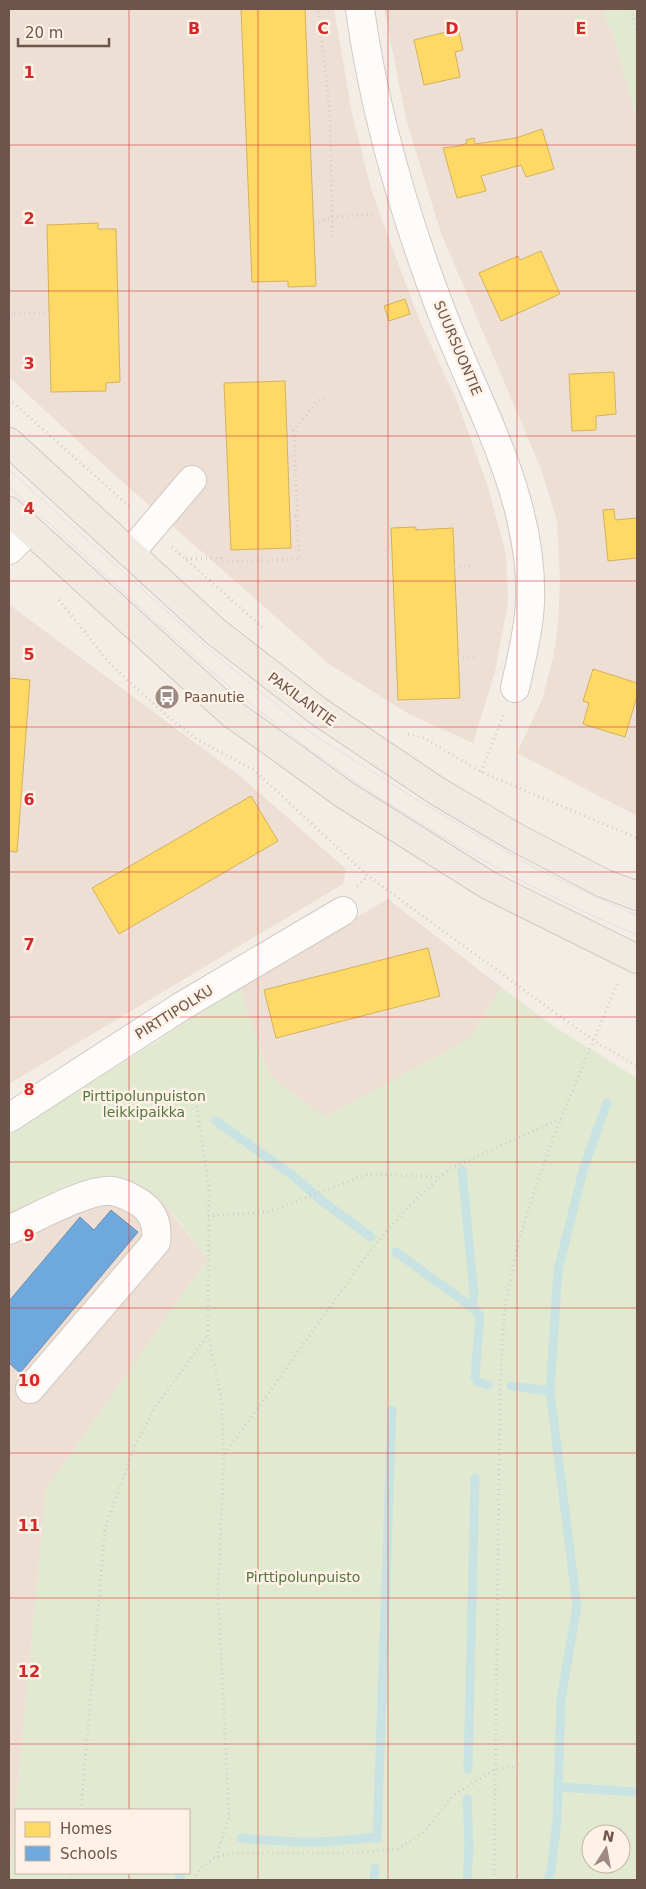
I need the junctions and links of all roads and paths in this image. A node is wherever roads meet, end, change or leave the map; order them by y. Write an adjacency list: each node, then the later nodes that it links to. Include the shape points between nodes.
1 (318, 9): 6 (path, via 330,114)
2 (360, 9): 5 (street, SUURSUONTIE, via 378,108 396,180)
3 (631, 9): 4 (path)
4 (637, 31)
5 (406, 205): 6 (path, via 386,214); 31 (street, SUURSUONTIE, via 440,308 509,474 528,550 530,603)
6 (332, 217): 7 (path); 8 (path)
7 (314, 224)
8 (333, 238)
9 (9, 313): 10 (path)
10 (49, 313)
11 (325, 398): 14 (path, via 317,401)
12 (9, 399): 20 (path)
13 (287, 430): 14 (path)
14 (294, 430): 18 (path)
15 (9, 442): 23 (main road, PAKILANTIE)
16 (192, 480): 20 (street)
17 (9, 511): 21 (main road)
18 (297, 516): 19 (path); 24 (path, via 299,559 221,562 221,558)
19 (290, 517)
20 (152, 527): 23 (street); 24 (path)
21 (29, 530): 22 (street); 37 (main road, via 231,713 337,789 488,885)
22 (9, 550)
23 (130, 553): 35 (main road, PAKILANTIE, via 216,632 375,751 515,837 604,883)
24 (185, 559): 28 (path)
25 (472, 565): 26 (path)
26 (454, 567)
27 (54, 593): 39 (path, via 112,666 173,721 198,740 254,770 368,876)
28 (267, 632)
29 (477, 657): 30 (path)
30 (458, 658)
31 (515, 688): 33 (path)
32 (404, 733): 33 (path, via 424,738)
33 (481, 772): 34 (path)
34 (637, 838)
35 (637, 896)
36 (343, 911): 42 (street, PIRTTIPOLKU, via 182,1006)
37 (637, 958)
38 (619, 981): 39 (path)
39 (594, 1041): 40 (path); 43 (path)
40 (637, 1066)
41 (196, 1101): 45 (path, via 209,1188)
42 (9, 1118)
43 (563, 1118): 44 (path, via 449,1168); 51 (path, via 522,1232 509,1282 504,1324 500,1394)
44 (440, 1177): 45 (path, via 368,1174 268,1212); 49 (path, via 370,1250)
45 (208, 1216): 47 (path)
46 (9, 1230): 48 (street, via 85,1195 112,1190 148,1208 158,1228 156,1242)
47 (208, 1334): 49 (path, via 221,1398); 52 (path, via 155,1407 134,1448 104,1528)
48 (30, 1389)
49 (224, 1454): 53 (path, via 218,1591 229,1817)
50 (516, 1768): 51 (path)
51 (495, 1770): 53 (path, via 453,1796 424,1831 398,1849 349,1853 234,1853); 55 (path)
52 (81, 1809)
53 (216, 1857): 54 (path, via 202,1867)
54 (194, 1880)
55 (494, 1880)

